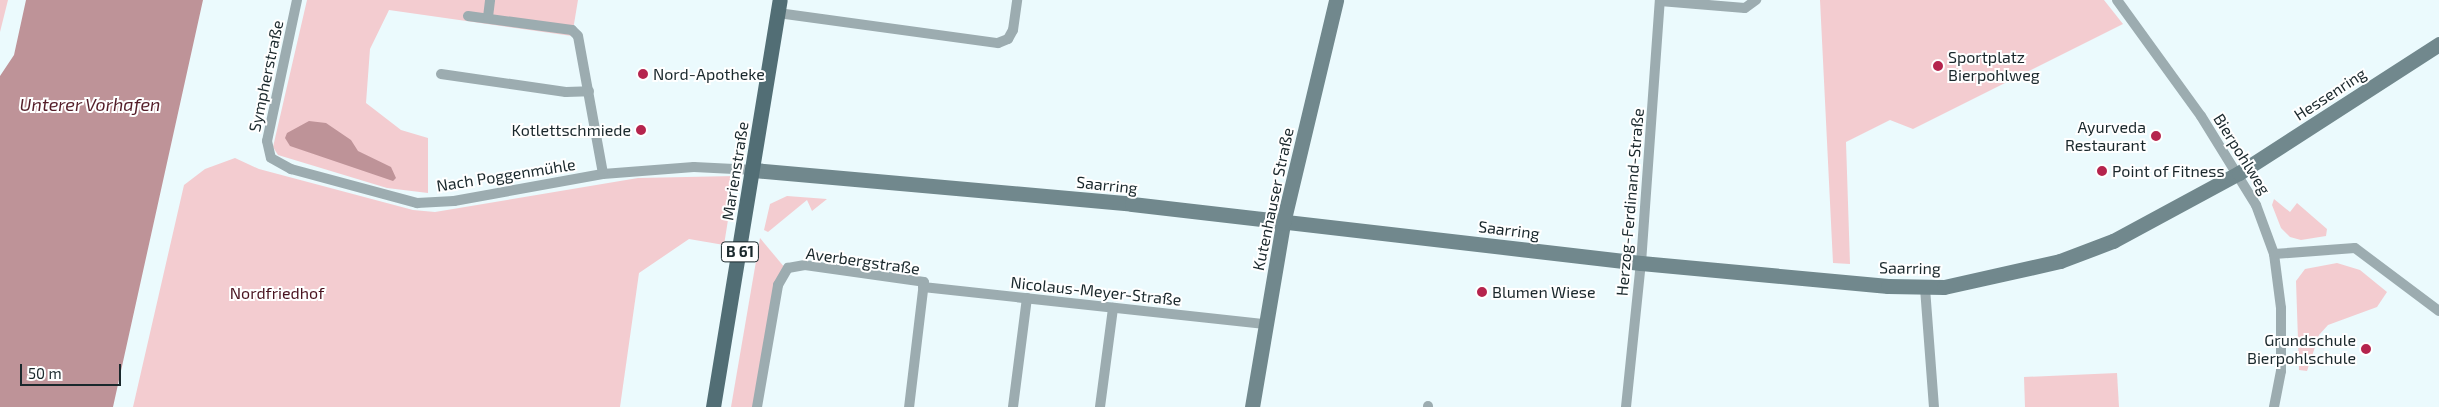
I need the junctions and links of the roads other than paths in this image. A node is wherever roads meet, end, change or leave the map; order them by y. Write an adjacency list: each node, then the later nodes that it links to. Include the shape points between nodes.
1 (297, 0): 14 (street, Sympherstraße, via 269,133)
2 (490, 0): 10 (street)
3 (1017, 0): 8 (street, via 1013,30 1008,39 998,43)
4 (1336, 0): 18 (street, Kutenhauser Straße)
5 (1756, 0): 7 (street, via 1745,8)
6 (2117, 0): 16 (street, Bierpohlweg)
7 (1660, 1): 20 (street, Herzog-Ferdinand-Straße)
8 (779, 6): 15 (main road, Marienstraße / B 61)
9 (468, 16): 10 (street)
10 (488, 17): 13 (street, via 572,30 578,36)
11 (2439, 44): 16 (street, Hessenring)
12 (441, 74): 13 (street, via 566,92)
13 (589, 91): 17 (street)
14 (271, 158): 17 (street, Nach Poggenmühle, via 297,171 417,203 454,201)
15 (754, 170): 17 (street, Nach Poggenmühle, via 694,167); 18 (street, Saarring, via 1132,204); 27 (main road, Marienstraße / B 61)
16 (2239, 173): 19 (street, Bierpohlweg, via 2256,205); 22 (street, Saarring, via 2088,252 1975,282)
17 (603, 174)
18 (1284, 223): 20 (street, Saarring); 26 (street, Kutenhauser Straße)
19 (2274, 254): 25 (street, via 2354,248); 35 (street, Bierpohlweg, via 2282,347)
20 (1641, 262): 22 (street, Saarring); 33 (street, Herzog-Ferdinand-Straße)
21 (923, 287): 23 (street, Nicolaus-Meyer-Straße); 28 (street, Averbergstraße, via 924,282 813,265 788,268 778,285); 29 (street)
22 (1925, 288): 34 (street)
23 (1027, 298): 24 (street, Nicolaus-Meyer-Straße); 30 (street)
24 (1113, 308): 26 (street, Nicolaus-Meyer-Straße); 31 (street)
25 (2439, 311)
26 (1265, 324): 32 (street, Kutenhauser Straße)
27 (713, 407)
28 (757, 407)
29 (909, 407)
30 (1013, 407)
31 (1100, 407)
32 (1252, 407)
33 (1626, 407)
34 (1934, 407)
35 (2274, 407)

